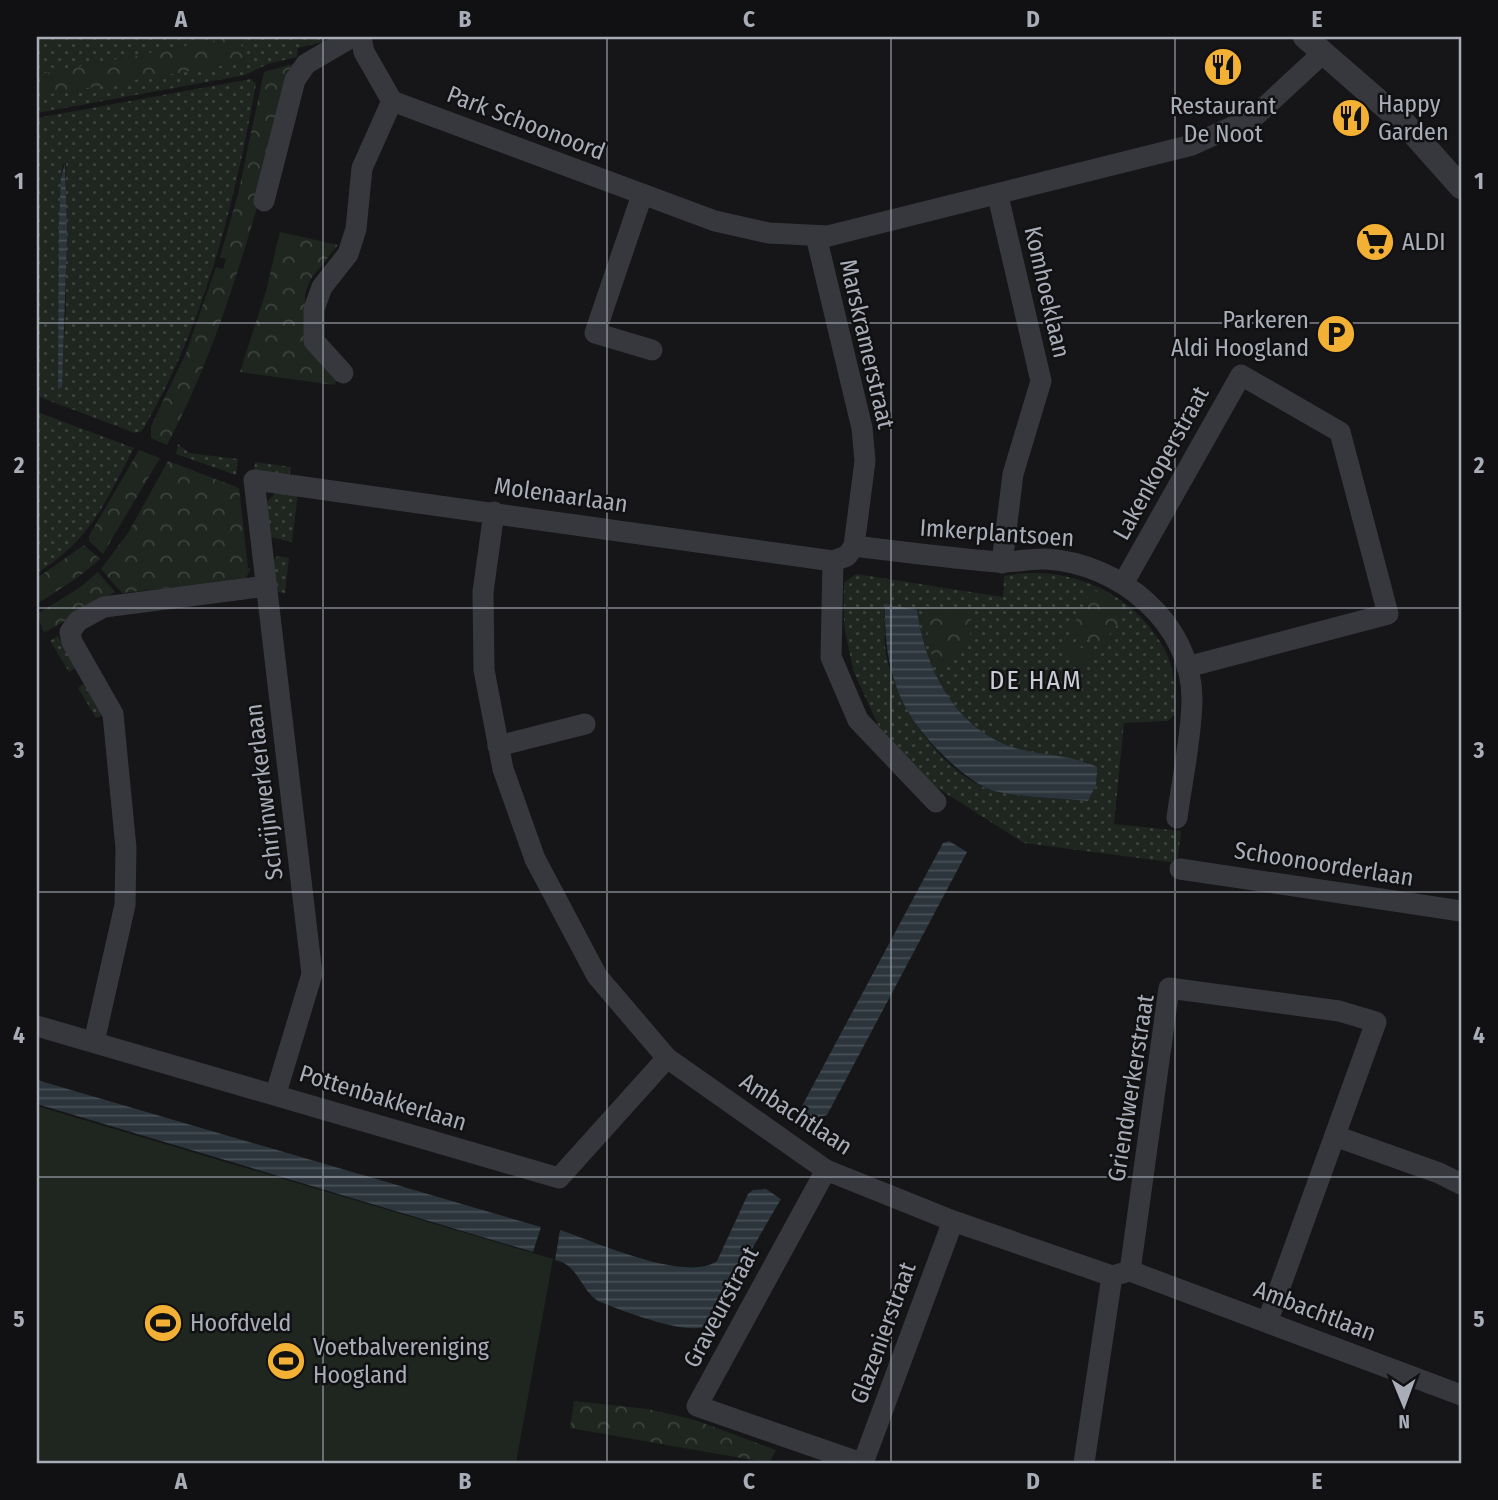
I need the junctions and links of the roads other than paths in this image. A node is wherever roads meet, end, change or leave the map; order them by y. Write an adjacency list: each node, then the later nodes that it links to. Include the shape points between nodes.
1 (352, 37): 8 (street, via 306,64 295,80)
2 (361, 37): 4 (street, via 364,52)
3 (1314, 45): 5 (street, via 1405,124); 7 (street, via 1270,105 1219,134 1163,154)
4 (392, 101): 6 (street, Park Schoonoord); 11 (street, via 362,168 356,229 348,254 322,287 314,309 314,341)
5 (1461, 187)
6 (642, 195): 9 (street, Park Schoonoord, via 742,229); 10 (street, via 595,333)
7 (998, 196): 9 (street, via 851,232); 16 (street, Komhoeklaan, via 1041,382 1013,474)
8 (264, 201)
9 (816, 236): 14 (street, Marskramerstraat, via 862,428 865,461)
10 (652, 350)
11 (343, 373)
12 (254, 480): 13 (street, Molenaarlaan); 18 (street, Schrijnwerkerlaan)
13 (494, 512): 15 (street, Molenaarlaan); 21 (street, Ambachtlaan, via 483,592 484,670)
14 (854, 546): 15 (street, via 847,556); 16 (street, Imkerplantsoen)
15 (833, 561): 22 (street, via 831,657 858,720)
16 (1002, 563): 17 (street, Imkerplantsoen, via 1045,559 1089,567)
17 (1124, 582): 19 (street, Imkerplantsoen, via 1150,602); 19 (street, Lakenkoperstraat, via 1241,375 1340,432 1388,614)
18 (267, 586): 27 (street, via 104,607 78,621 69,632 113,714 126,848 125,905); 29 (street, Schrijnwerkerlaan, via 312,974)
19 (1186, 667): 23 (street, Imkerplantsoen, via 1192,700)
20 (585, 724): 21 (street)
21 (498, 746): 28 (street, Ambachtlaan, via 535,859 586,957)
22 (936, 802)
23 (1177, 818)
24 (1180, 869): 25 (street, Schoonoorderlaan)
25 (1461, 911)
26 (37, 1026): 27 (street, Pottenbakkerlaan)
27 (94, 1042): 29 (street, Pottenbakkerlaan)
28 (667, 1058): 29 (street, Pottenbakkerlaan, via 559,1178); 31 (street, Ambachtlaan)
29 (276, 1093)
30 (1335, 1136): 32 (street); 34 (street, Griendwerkerstraat, via 1376,1022 1339,1011 1169,988); 35 (street, Griendwerkerstraat)
31 (826, 1170): 33 (street, Ambachtlaan); 37 (street, Graveurstraat, via 698,1406)
32 (1461, 1184)
33 (953, 1222): 34 (street, Ambachtlaan); 38 (street, Glazenierstraat)
34 (1121, 1274): 35 (street, Ambachtlaan); 39 (street)
35 (1268, 1320): 36 (street, Ambachtlaan)
36 (1461, 1395)
37 (766, 1430): 38 (street, Glazenierstraat)
38 (862, 1463)
39 (1084, 1463)

